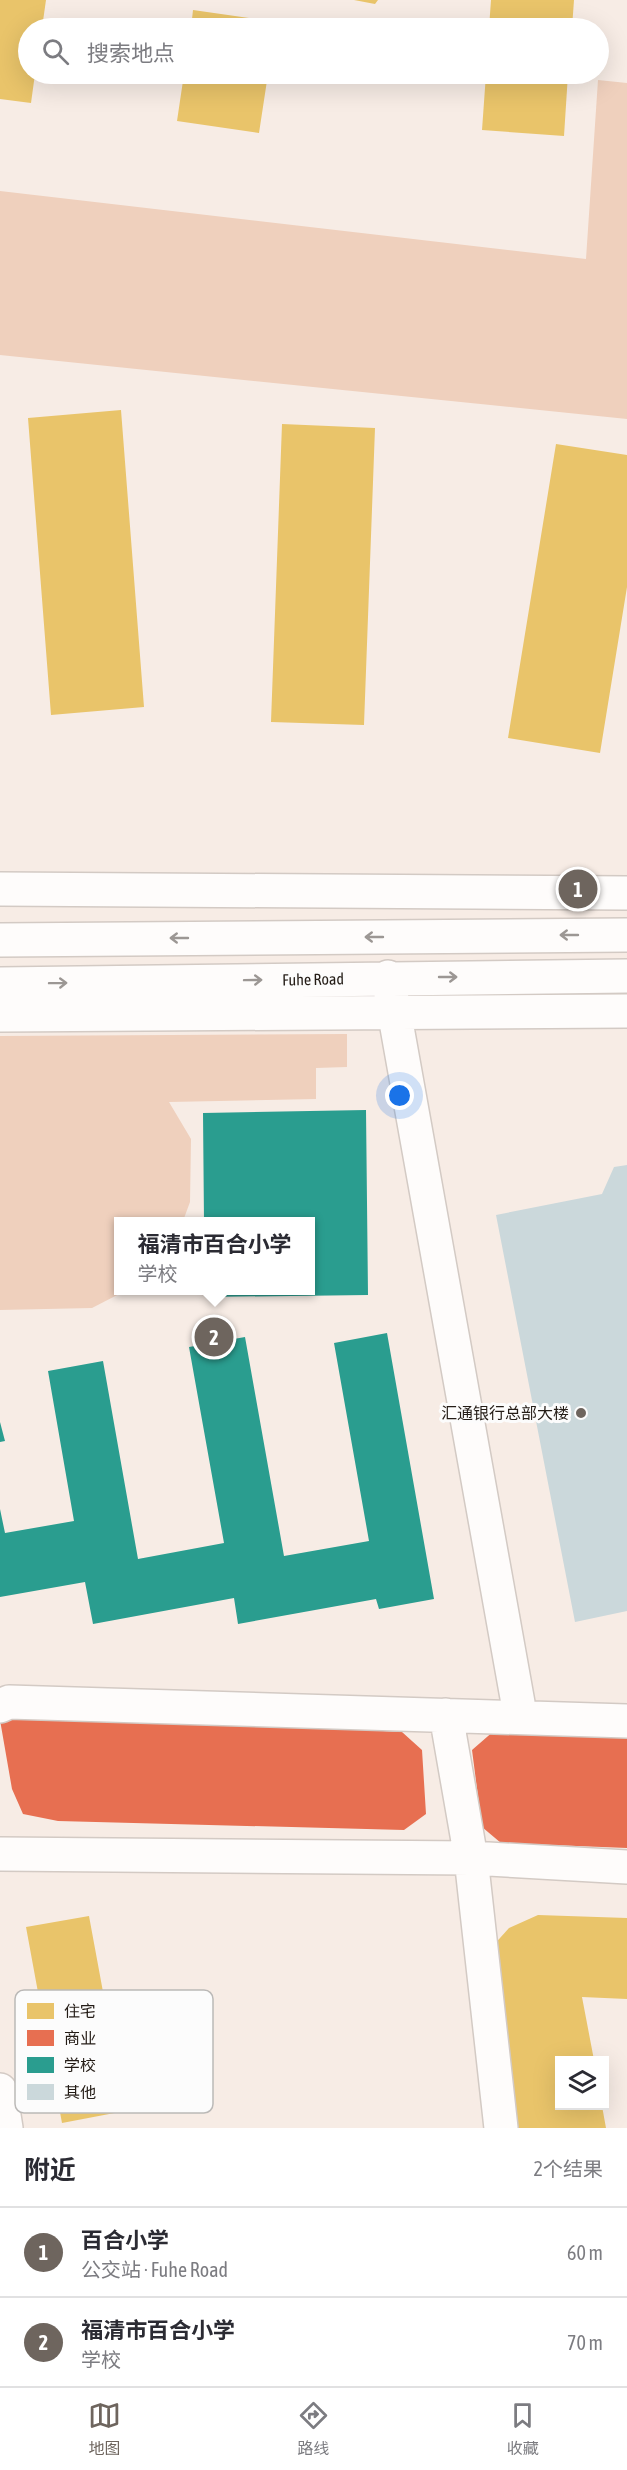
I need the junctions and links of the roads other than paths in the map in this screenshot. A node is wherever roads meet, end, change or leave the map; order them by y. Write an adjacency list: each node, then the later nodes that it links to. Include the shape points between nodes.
1 (0, 889): 2 (street)
2 (627, 893)
3 (627, 935): 4 (street, one-way to 4)
4 (0, 940)
5 (627, 976): 6 (street, Fuhe Road, one-way to 5)
6 (388, 977): 7 (street, Fuhe Road, one-way to 6); 9 (street)
7 (0, 984)
8 (627, 1011): 9 (street)
9 (394, 1012): 10 (street); 12 (street)
10 (0, 1015)
11 (0, 1694): 12 (street)
12 (518, 1703): 13 (street)
13 (627, 1703)
14 (0, 1706): 15 (street, via 9,1702)
15 (446, 1715): 16 (street); 18 (street)
16 (627, 1721)
17 (0, 1854): 18 (street)
18 (471, 1858): 19 (street); 22 (street)
19 (627, 1867)
20 (0, 2090): 21 (street)
21 (6, 2128)
22 (501, 2128)

